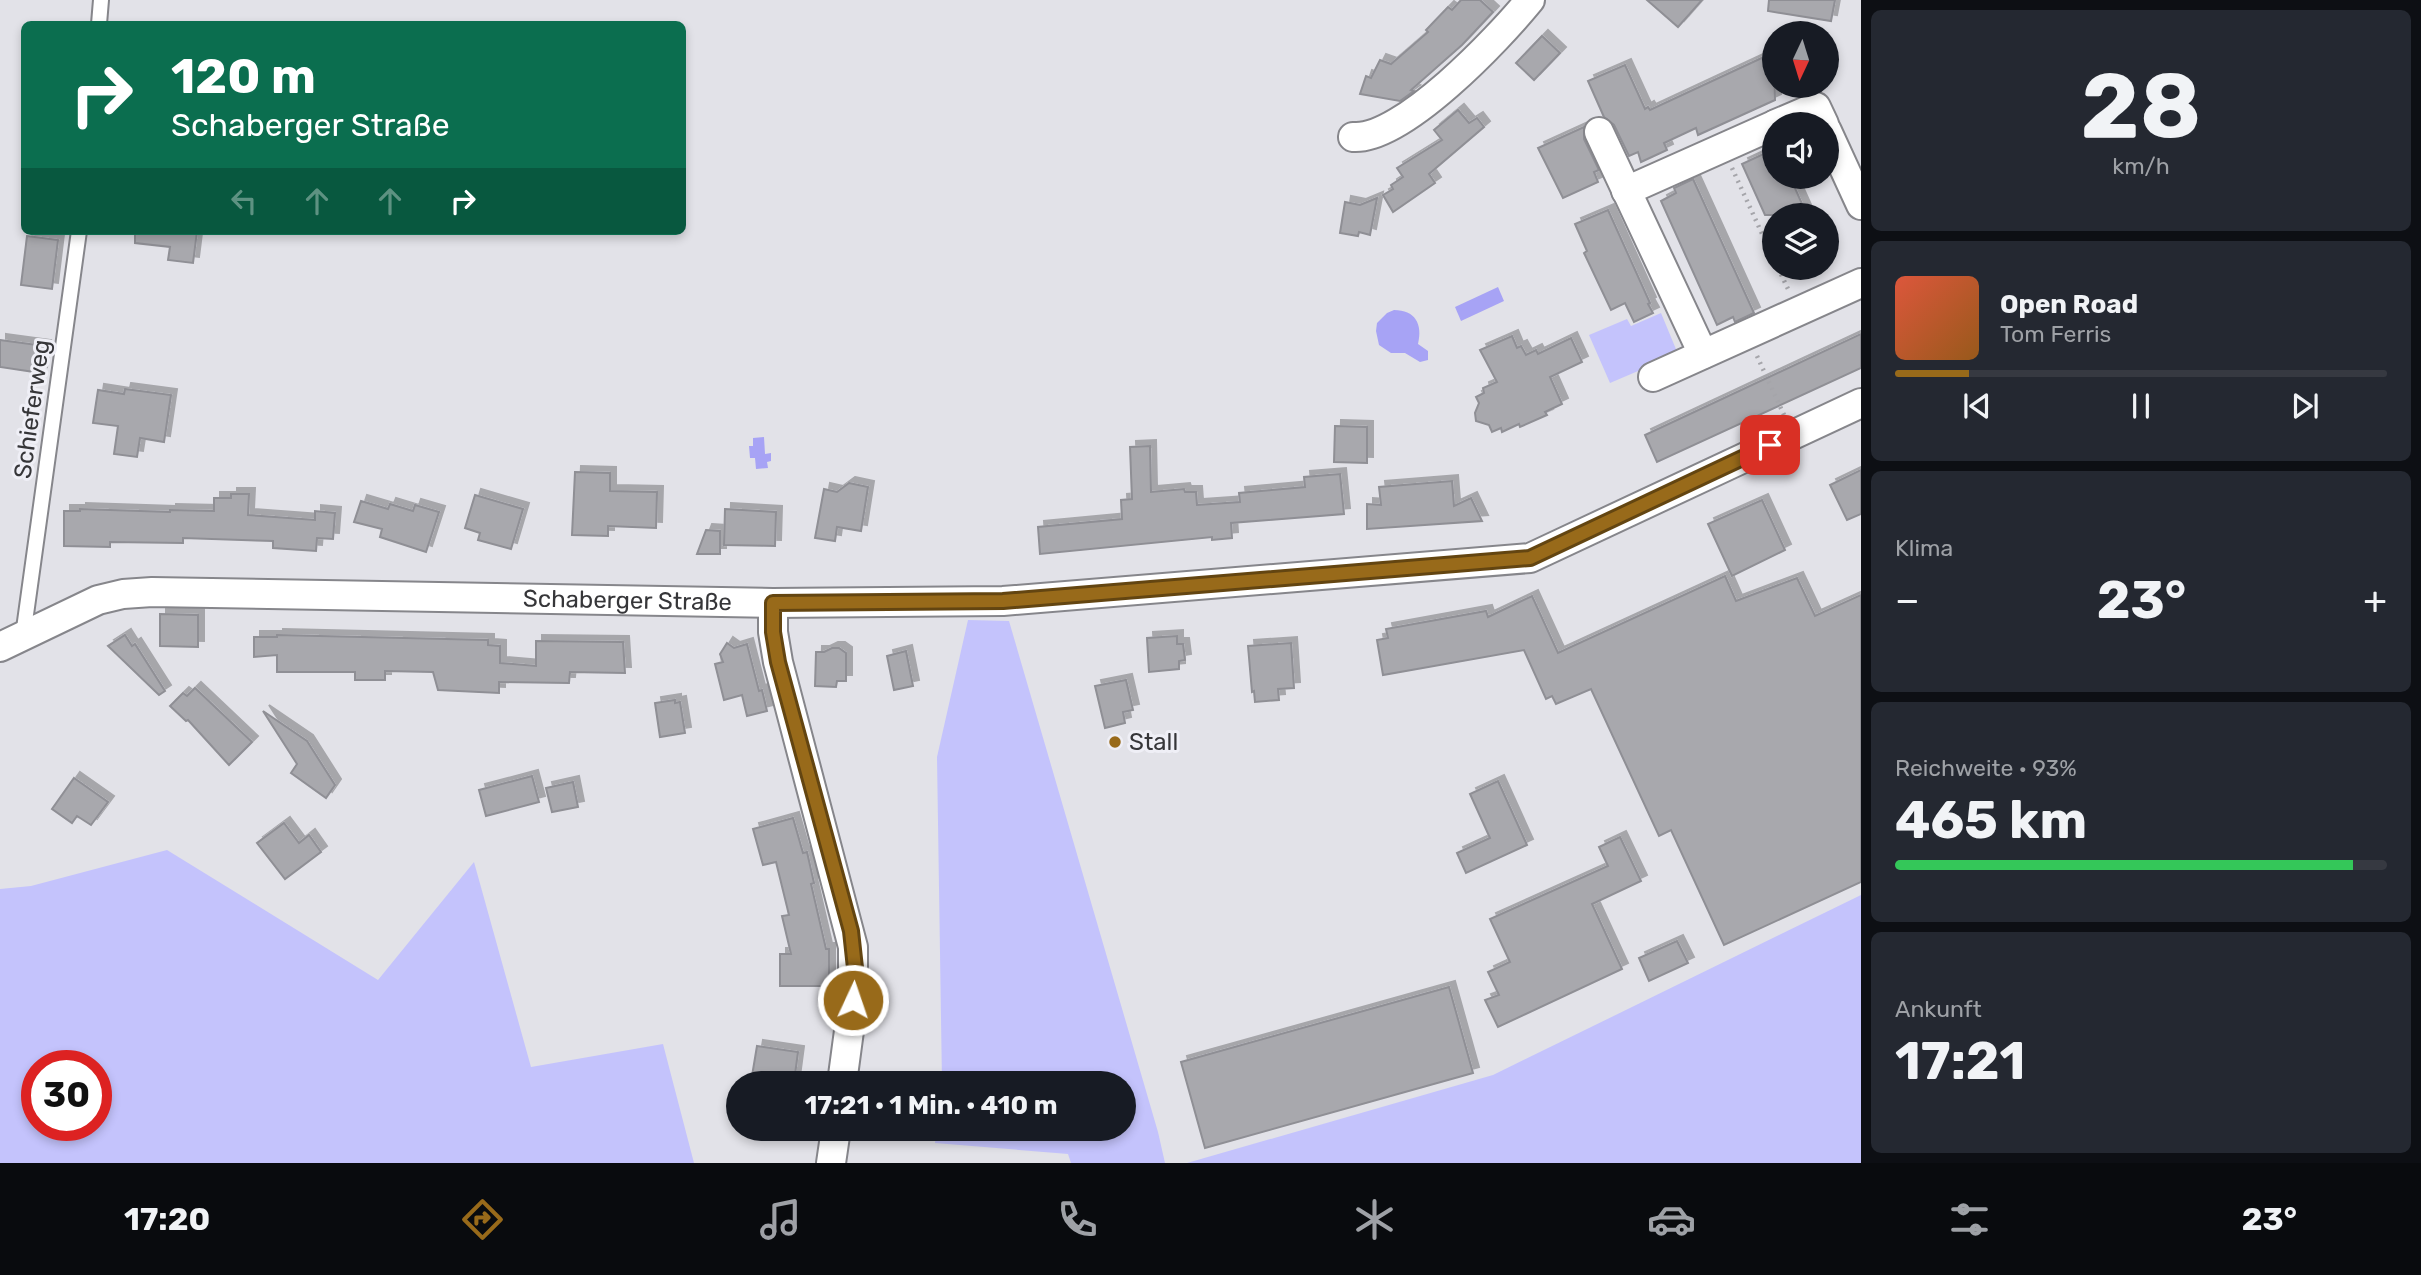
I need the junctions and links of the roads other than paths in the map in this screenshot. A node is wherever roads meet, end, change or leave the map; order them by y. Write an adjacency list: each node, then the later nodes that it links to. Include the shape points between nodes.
1 (101, 0): 3 (lane)
2 (1530, 0): 8 (street, via 1444,88 1405,119 1371,136)
3 (99, 21)
4 (1805, 112): 5 (street, via 1816,107)
5 (1818, 112)
6 (1762, 131): 10 (street)
7 (1599, 132): 10 (street)
8 (1353, 137)
9 (1839, 157): 11 (street)
10 (1626, 191): 14 (street)
11 (1861, 205)
12 (78, 235): 18 (lane, Schieferweg)
13 (1861, 283): 14 (street)
14 (1703, 354): 15 (street)
15 (1653, 376)
16 (1861, 404): 17 (street, Schaberger Straße, via 1530,558 1003,601)
17 (773, 603): 18 (street, Schaberger Straße, via 152,592 98,600); 19 (street, via 778,662 853,947 853,1000)
18 (12, 641)
19 (844, 1071)
20 (834, 1141): 21 (street)
21 (831, 1163)

